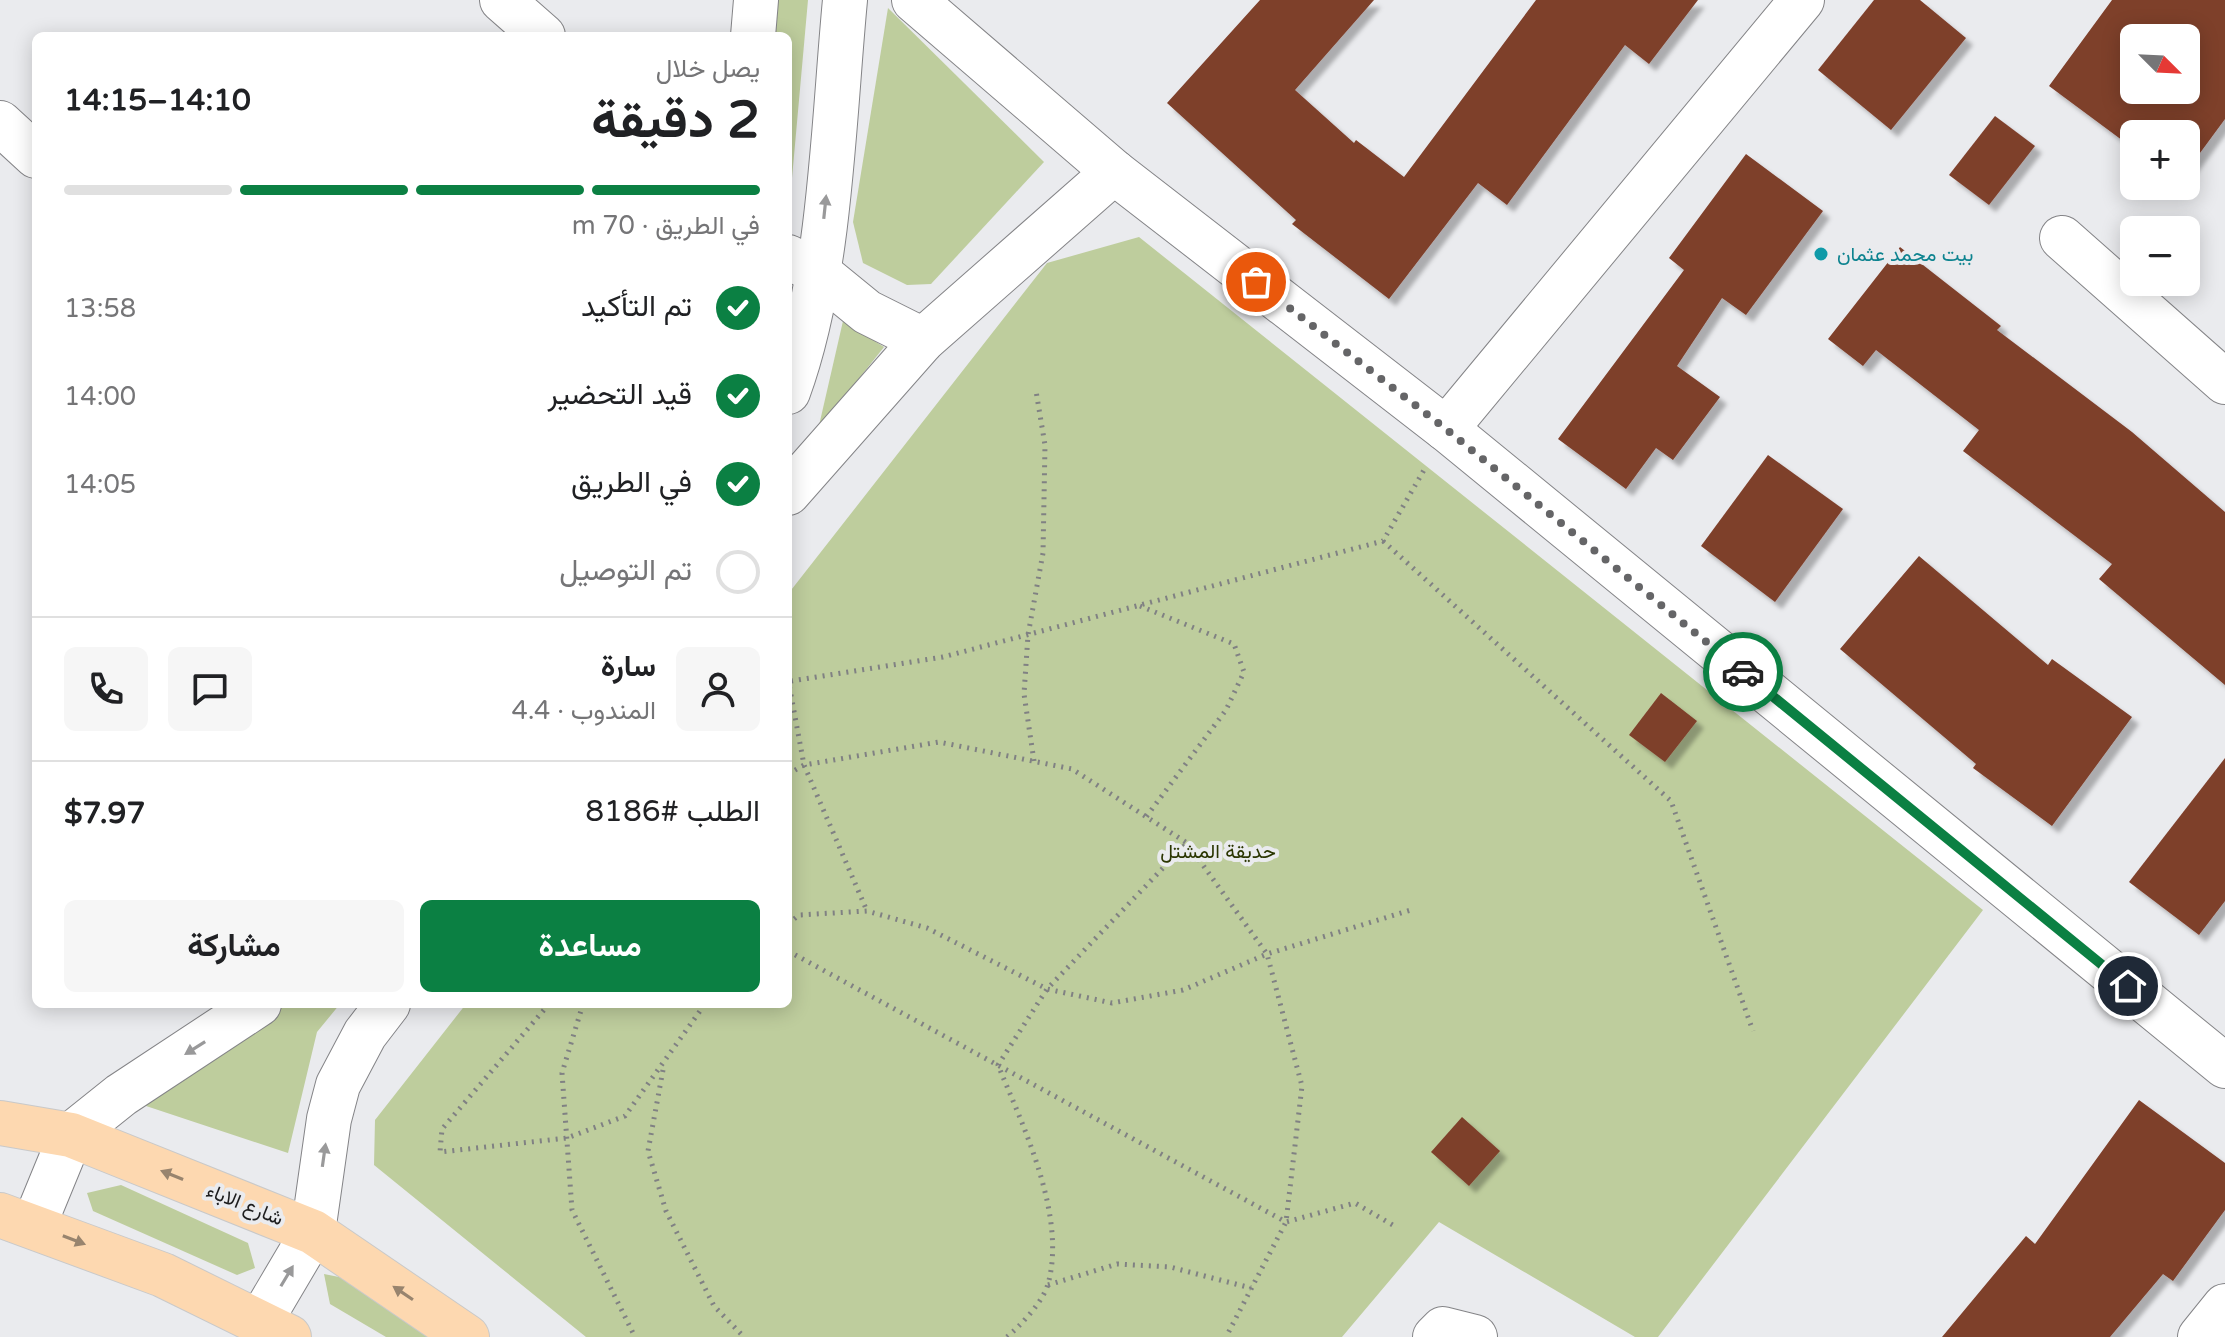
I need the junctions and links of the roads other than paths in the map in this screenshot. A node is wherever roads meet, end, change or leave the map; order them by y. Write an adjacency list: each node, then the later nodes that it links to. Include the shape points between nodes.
1 (502, 0): 6 (street)
2 (756, 0): 7 (street)
3 (845, 0): 12 (street, one-way to 3)
4 (914, 0): 10 (street)
5 (1802, 0): 16 (street)
6 (538, 32)
7 (753, 32)
8 (0, 123): 9 (street)
9 (32, 152)
10 (1114, 172): 13 (street); 16 (street)
11 (2062, 238): 15 (street)
12 (803, 264): 13 (street, via 867,312); 14 (street, via 801,356)
13 (923, 340): 17 (street)
14 (792, 381)
15 (2225, 382)
16 (1446, 429): 20 (street)
17 (792, 488)
18 (253, 1008): 22 (street, one-way to 22, via 121,1095)
19 (385, 1008): 24 (street, one-way to 19, via 338,1085)
20 (2225, 1066)
21 (0, 1123): 22 (main road, شارع الاباء)
22 (71, 1135): 23 (street); 24 (main road, شارع الاباء, one-way to 22)
23 (17, 1220): 26 (main road, one-way to 26, via 163,1275)
24 (313, 1232): 26 (street, one-way to 24); 27 (main road, شارع الاباء, one-way to 24)
25 (2225, 1306): 30 (street)
26 (275, 1329)
27 (467, 1337)
28 (1435, 1337): 29 (street, via 1443,1329)
29 (1475, 1337)
30 (2200, 1337)

